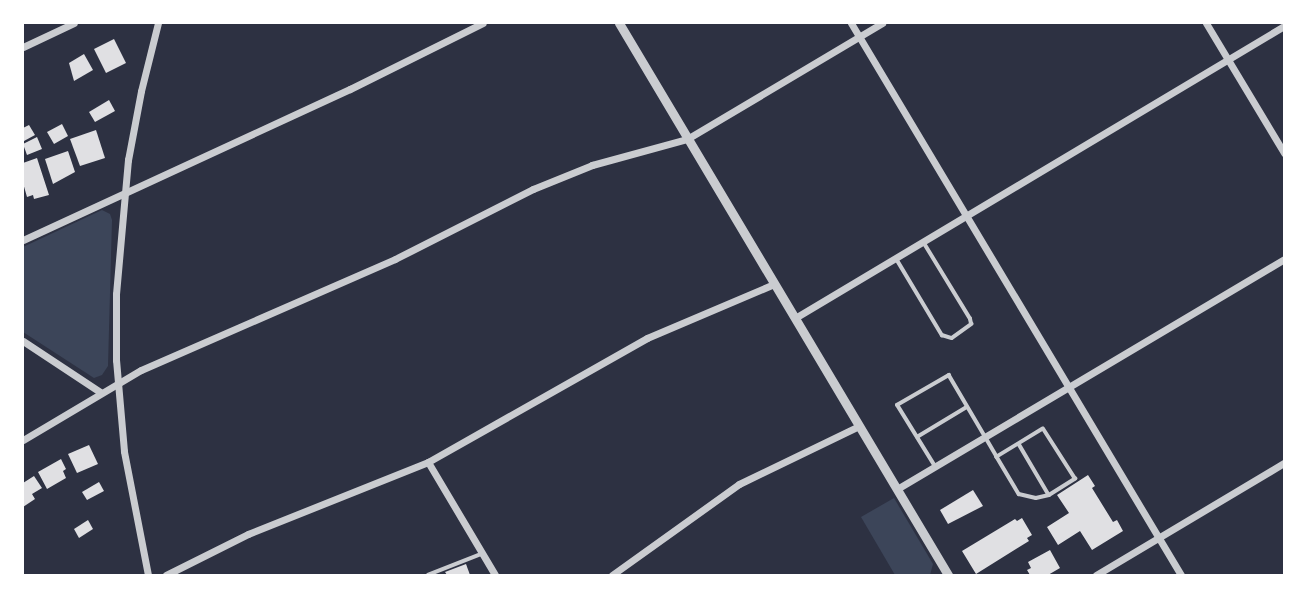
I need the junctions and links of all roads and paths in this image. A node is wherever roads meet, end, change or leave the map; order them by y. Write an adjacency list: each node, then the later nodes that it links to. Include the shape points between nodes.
1 (74, 23): 10 (street)
2 (159, 23): 14 (street, via 141,91)
3 (483, 23): 14 (street)
4 (619, 23): 12 (street)
5 (851, 23): 9 (street)
6 (881, 23): 9 (street)
7 (1206, 23): 11 (street)
8 (1284, 26): 11 (street)
9 (859, 36): 12 (street); 15 (street)
10 (23, 47)
11 (1228, 60): 13 (street); 15 (street)
12 (687, 139): 20 (street); 23 (street, via 553,180 395,259 187,347)
13 (1284, 153)
14 (124, 192): 16 (street); 23 (street, via 116,294)
15 (966, 216): 17 (street); 24 (street)
16 (23, 240)
17 (923, 242): 18 (street); 18 (lane, via 970,319 971,324 952,338 942,335)
18 (895, 258): 21 (street)
19 (1284, 259): 24 (street)
20 (774, 284): 21 (street); 33 (street, via 647,338)
21 (795, 318): 27 (street)
22 (23, 341): 25 (street)
23 (117, 382): 25 (street); 41 (street, via 130,490)
24 (1068, 386): 28 (street); 38 (street)
25 (100, 392): 30 (street)
26 (967, 407): 28 (lane); 29 (lane); 29 (lane, via 948,375 897,405)
27 (859, 426): 36 (street); 45 (street, via 739,484)
28 (985, 436): 32 (lane); 35 (street)
29 (917, 437): 35 (lane)
30 (23, 440)
31 (1019, 444): 32 (lane); 37 (lane); 37 (lane, via 1043,429 1075,479)
32 (997, 457): 37 (lane, via 1019,494)
33 (428, 462): 39 (street); 42 (street, via 248,534)
34 (1284, 463): 38 (street)
35 (935, 467): 36 (street)
36 (897, 489): 40 (street)
37 (1049, 495)
38 (1158, 538): 46 (street); 47 (street)
39 (482, 553): 43 (lane); 44 (street)
40 (946, 574)
41 (148, 575)
42 (166, 575)
43 (428, 575)
44 (495, 575)
45 (612, 575)
46 (1096, 575)
47 (1181, 575)

